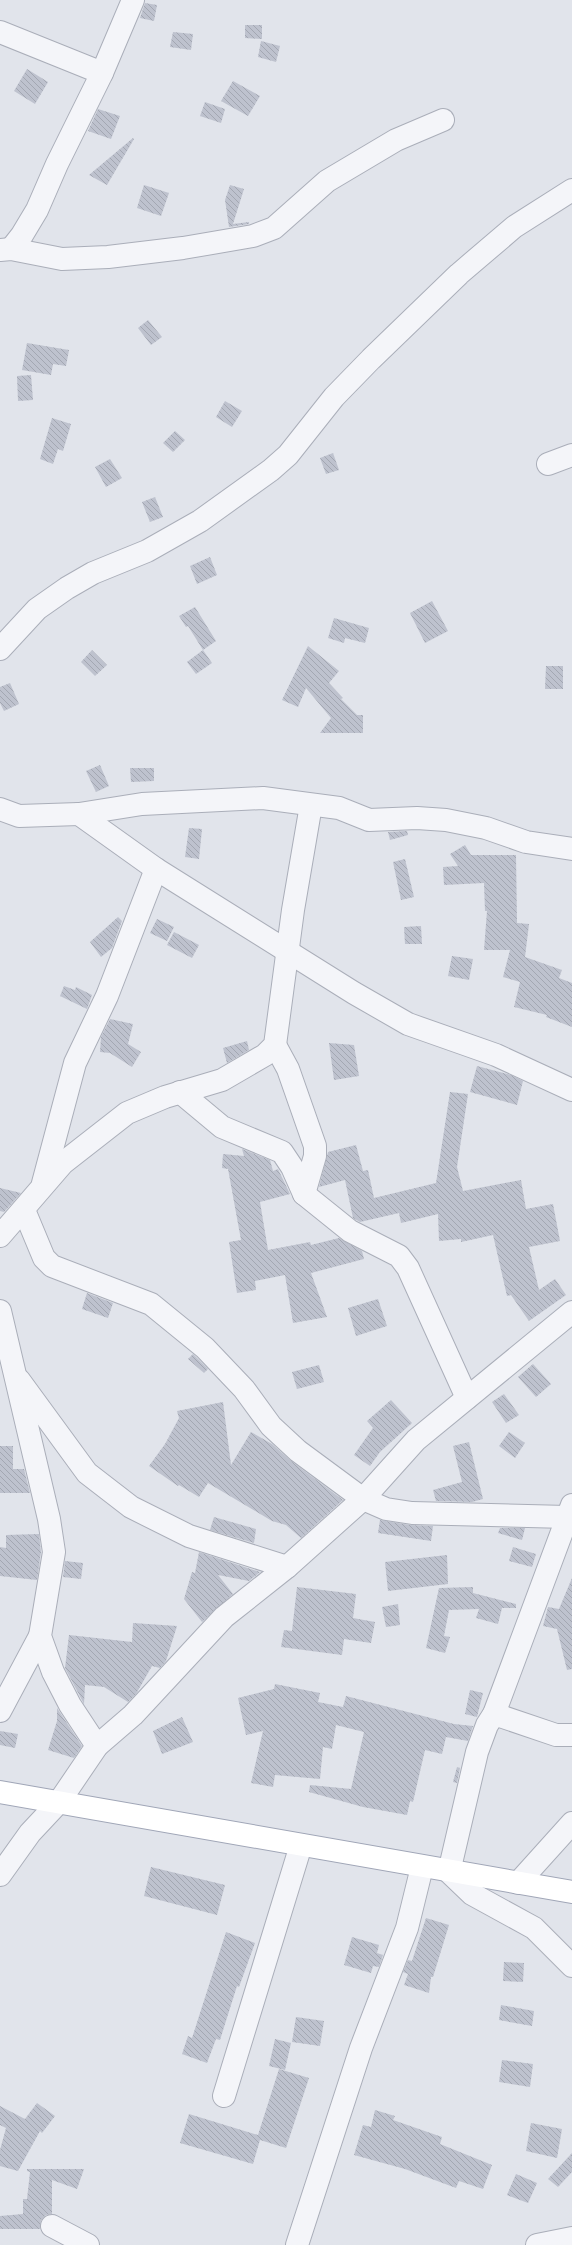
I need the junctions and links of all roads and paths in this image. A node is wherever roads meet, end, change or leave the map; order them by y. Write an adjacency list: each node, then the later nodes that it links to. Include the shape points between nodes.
1 (133, 0): 3 (street)
2 (0, 32): 3 (street)
3 (102, 74): 6 (street, via 37,210 22,235)
4 (443, 120): 6 (street, via 396,140 327,181 274,228 253,236 108,257 62,259)
5 (572, 190): 9 (street, via 514,227 459,274 334,397 288,455 271,470 200,521 147,551 94,573 67,588 37,609)
6 (5, 249)
7 (572, 455): 8 (street)
8 (548, 464)
9 (0, 649)
10 (311, 805): 12 (street, via 263,798 142,804); 13 (street, via 339,808 369,820 446,820 486,828 526,842); 15 (street)
11 (0, 809): 12 (street, via 19,816)
12 (79, 814): 14 (street)
13 (572, 850)
14 (156, 869): 15 (street); 19 (street, via 107,996 75,1063)
15 (288, 949): 16 (street); 17 (street, via 354,993 408,1024 496,1055)
16 (275, 1045): 18 (street, via 265,1055 222,1080); 20 (street, via 288,1069 315,1146 315,1156)
17 (572, 1090)
18 (180, 1092): 19 (street, via 127,1113 63,1163); 20 (street, via 222,1127 282,1152 292,1166)
19 (41, 1188): 21 (street)
20 (304, 1194): 26 (street, via 350,1231 399,1256 408,1268)
21 (24, 1210): 22 (street); 27 (street, via 44,1258 52,1266 151,1304 205,1348 244,1389 271,1426 298,1451)
22 (0, 1236)
23 (0, 1311): 25 (street)
24 (568, 1319): 26 (street)
25 (13, 1371): 29 (street, via 87,1473 131,1507 189,1536); 30 (street, via 49,1519 54,1552)
26 (467, 1398): 27 (street, via 416,1440)
27 (363, 1499): 28 (street, via 386,1509 412,1513); 29 (street)
28 (570, 1511): 32 (street)
29 (287, 1567): 34 (street, via 224,1617 133,1714)
30 (40, 1636): 31 (street); 34 (street, via 53,1672 70,1705)
31 (0, 1711)
32 (494, 1714): 33 (street, via 556,1735); 40 (street, via 477,1752)
33 (572, 1735)
34 (97, 1746): 36 (street)
35 (0, 1792): 36 (main road)
36 (59, 1802): 38 (main road); 41 (street, via 30,1833)
37 (572, 1823): 42 (street)
38 (301, 1845): 39 (main road); 45 (street)
39 (422, 1867): 40 (main road); 49 (street, via 407,1928 361,2048)
40 (449, 1872): 42 (main road); 44 (street, via 472,1894 534,1928)
41 (0, 1875)
42 (518, 1883): 43 (main road)
43 (572, 1892)
44 (572, 1966)
45 (224, 2096)
46 (52, 2226): 48 (street)
47 (572, 2238): 50 (street)
48 (88, 2245)
49 (297, 2245)
50 (537, 2245)

